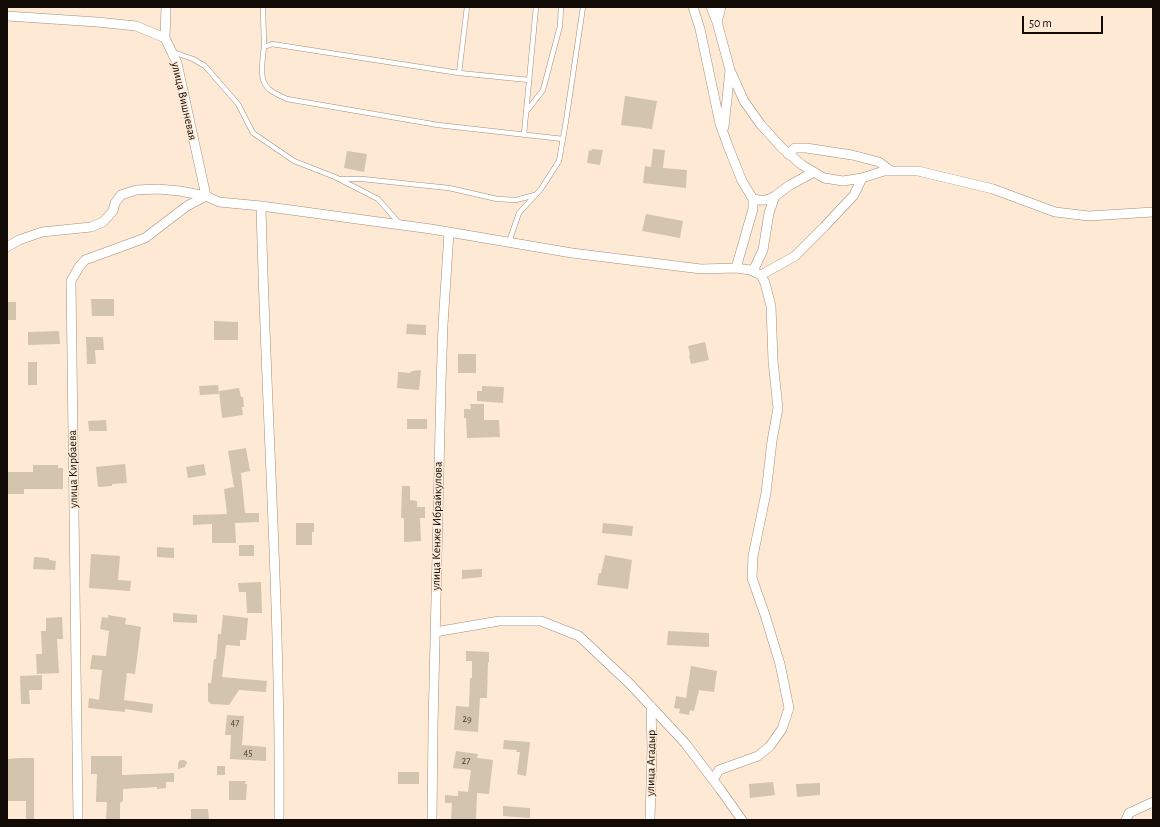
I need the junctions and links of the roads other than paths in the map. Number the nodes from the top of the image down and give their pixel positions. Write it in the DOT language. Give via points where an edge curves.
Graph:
graph roads {
  1 [pos="166,7"];
  2 [pos="263,7"];
  3 [pos="467,7"];
  4 [pos="536,7"];
  5 [pos="561,7"];
  6 [pos="583,7"];
  7 [pos="693,7"];
  8 [pos="711,7"];
  9 [pos="721,7"];
  10 [pos="7,16"];
  11 [pos="717,22"];
  12 [pos="165,38"];
  13 [pos="264,47"];
  14 [pos="172,52"];
  15 [pos="730,70"];
  16 [pos="459,73"];
  17 [pos="529,80"];
  18 [pos="526,112"];
  19 [pos="723,132"];
  20 [pos="524,134"];
  21 [pos="563,138"];
  22 [pos="788,154"];
  23 [pos="891,171"];
  24 [pos="814,172"];
  25 [pos="862,178"];
  26 [pos="340,179"];
  27 [pos="206,196"];
  28 [pos="535,196"];
  29 [pos="775,196"];
  30 [pos="753,199"];
  31 [pos="261,206"];
  32 [pos="1153,212"];
  33 [pos="400,225"];
  34 [pos="449,232"];
  35 [pos="509,242"];
  36 [pos="7,247"];
  37 [pos="736,268"];
  38 [pos="757,273"];
  39 [pos="435,632"];
  40 [pos="651,706"];
  41 [pos="713,780"];
  42 [pos="1153,802"];
  43 [pos="78,820"];
  44 [pos="279,820"];
  45 [pos="432,820"];
  46 [pos="650,820"];
  47 [pos="742,820"];
  48 [pos="1126,820"];
  1 -- 12 [label="street"];
  2 -- 13 [label="lane"];
  3 -- 16 [label="lane"];
  4 -- 17 [label="lane"];
  5 -- 18 [label="lane" via="560,26 543,90"];
  6 -- 21 [label="lane"];
  7 -- 19 [label="street"];
  8 -- 11 [label="street"];
  9 -- 11 [label="street"];
  10 -- 12 [label="street" via="136,26"];
  11 -- 15 [label="street"];
  12 -- 14 [label="street, улица Вишневая"];
  13 -- 16 [label="lane" via="272,44"];
  13 -- 20 [label="lane" via="264,82 271,91 287,98 438,125"];
  14 -- 26 [label="lane" via="205,66 238,104 253,133 294,161"];
  14 -- 27 [label="street, улица Вишневая" via="177,63"];
  15 -- 19 [label="street"];
  15 -- 22 [label="street" via="744,101 761,125"];
  16 -- 17 [label="lane"];
  17 -- 18 [label="lane"];
  18 -- 20 [label="lane"];
  19 -- 30 [label="street" via="742,181"];
  20 -- 21 [label="lane"];
  21 -- 28 [label="lane" via="559,160"];
  22 -- 23 [label="street" via="796,148 806,148 852,155 879,162"];
  22 -- 24 [label="street"];
  23 -- 25 [label="street"];
  23 -- 32 [label="street" via="918,171 993,189 1055,212 1088,216"];
  24 -- 25 [label="street" via="824,178 844,181"];
  24 -- 29 [label="street"];
  25 -- 38 [label="street" via="854,195 795,256"];
  26 -- 28 [label="lane" via="449,188 497,199 516,200"];
  26 -- 33 [label="lane" via="378,199"];
  27 -- 31 [label="street" via="219,202"];
  27 -- 36 [label="street" via="158,189 136,190 121,195 113,211 103,222 91,227 42,232"];
  27 -- 43 [label="street, улица Кирбаева" via="187,206 145,238 85,260 71,281"];
  28 -- 35 [label="lane" via="519,213"];
  29 -- 30 [label="street" via="762,201"];
  29 -- 38 [label="street"];
  30 -- 37 [label="street" via="754,209"];
  31 -- 33 [label="street"];
  31 -- 44 [label="street" via="278,674"];
  33 -- 34 [label="street"];
  34 -- 35 [label="street"];
  34 -- 39 [label="street, улица Кенже Ибрайкулова" via="443,325"];
  35 -- 37 [label="street" via="572,253 701,269"];
  37 -- 38 [label="street"];
  38 -- 41 [label="street" via="765,283 771,306 778,408 766,493 753,556 752,578 780,664 789,708 782,729 770,746 758,756 719,770"];
  39 -- 40 [label="street" via="499,621 541,621 579,636"];
  39 -- 45 [label="street, улица Кенже Ибрайкулова"];
  40 -- 41 [label="street" via="685,743"];
  40 -- 46 [label="street, улица Агадыр"];
  41 -- 47 [label="street"];
  42 -- 48 [label="street" via="1129,813"];
}
